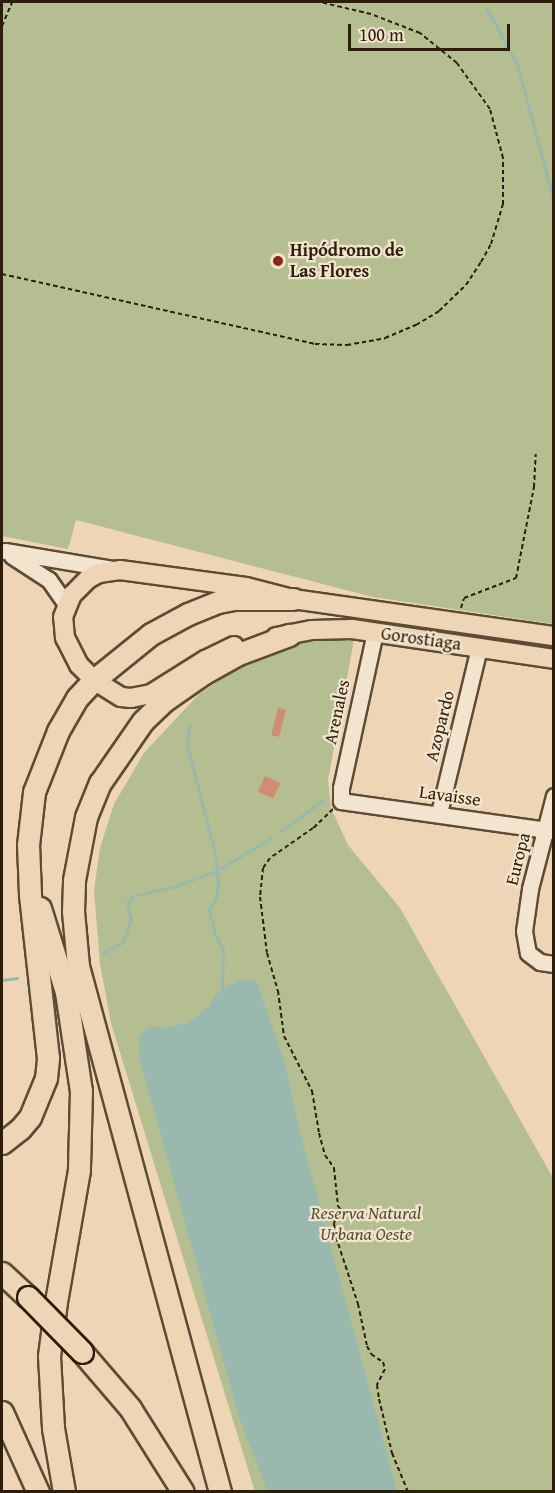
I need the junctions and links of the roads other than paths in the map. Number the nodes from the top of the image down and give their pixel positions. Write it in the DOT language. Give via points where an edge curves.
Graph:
graph roads {
  1 [pos="3,551"];
  2 [pos="120,570"];
  3 [pos="293,599"];
  4 [pos="67,606"];
  5 [pos="375,632"];
  6 [pos="289,635"];
  7 [pos="554,636"];
  8 [pos="479,648"];
  9 [pos="554,659"];
  10 [pos="94,680"];
  11 [pos="554,796"];
  12 [pos="341,801"];
  13 [pos="439,813"];
  14 [pos="550,830"];
  15 [pos="29,867"];
  16 [pos="554,964"];
  17 [pos="2,1143"];
  18 [pos="2,1273"];
  19 [pos="2,1412"];
  20 [pos="38,1491"];
  21 [pos="64,1491"];
  22 [pos="183,1491"];
  23 [pos="220,1491"];
  1 -- 2 [label="street"];
  1 -- 4 [label="street" via="49,580"];
  2 -- 3 [label="main road, Gorostiaga" via="246,587"];
  2 -- 4 [label="main road" via="88,579"];
  3 -- 7 [label="main road, Gorostiaga"];
  3 -- 10 [label="highway" via="247,597 203,607 151,634"];
  4 -- 10 [label="main road, Gorostiaga" via="63,617 65,638 79,665"];
  5 -- 6 [label="main road, Gorostiaga" via="326,629"];
  5 -- 8 [label="main road, Gorostiaga"];
  5 -- 12 [label="street, Arenales"];
  6 -- 10 [label="main road, Gorostiaga" via="221,652 143,697 121,697"];
  6 -- 23 [label="highway" via="245,651 204,673 164,701 144,721 100,783 86,817 74,880 74,938 82,984"];
  8 -- 9 [label="main road, Gorostiaga"];
  8 -- 13 [label="street, Azopardo"];
  10 -- 15 [label="highway" via="66,716 39,774 31,806"];
  11 -- 14 [label="street, Europa"];
  12 -- 13 [label="street, Lavaisse"];
  13 -- 14 [label="street, Lavaisse"];
  14 -- 16 [label="street, Europa" via="530,889 524,932 528,953 540,962"];
  15 -- 17 [label="highway" via="48,1058 46,1078 30,1117"];
  15 -- 21 [label="highway" via="66,992 81,1091 79,1170 49,1356 53,1428"];
  18 -- 22 [label="highway, bridge" via="82,1352 130,1408"];
  19 -- 20 [label="highway"];
}
